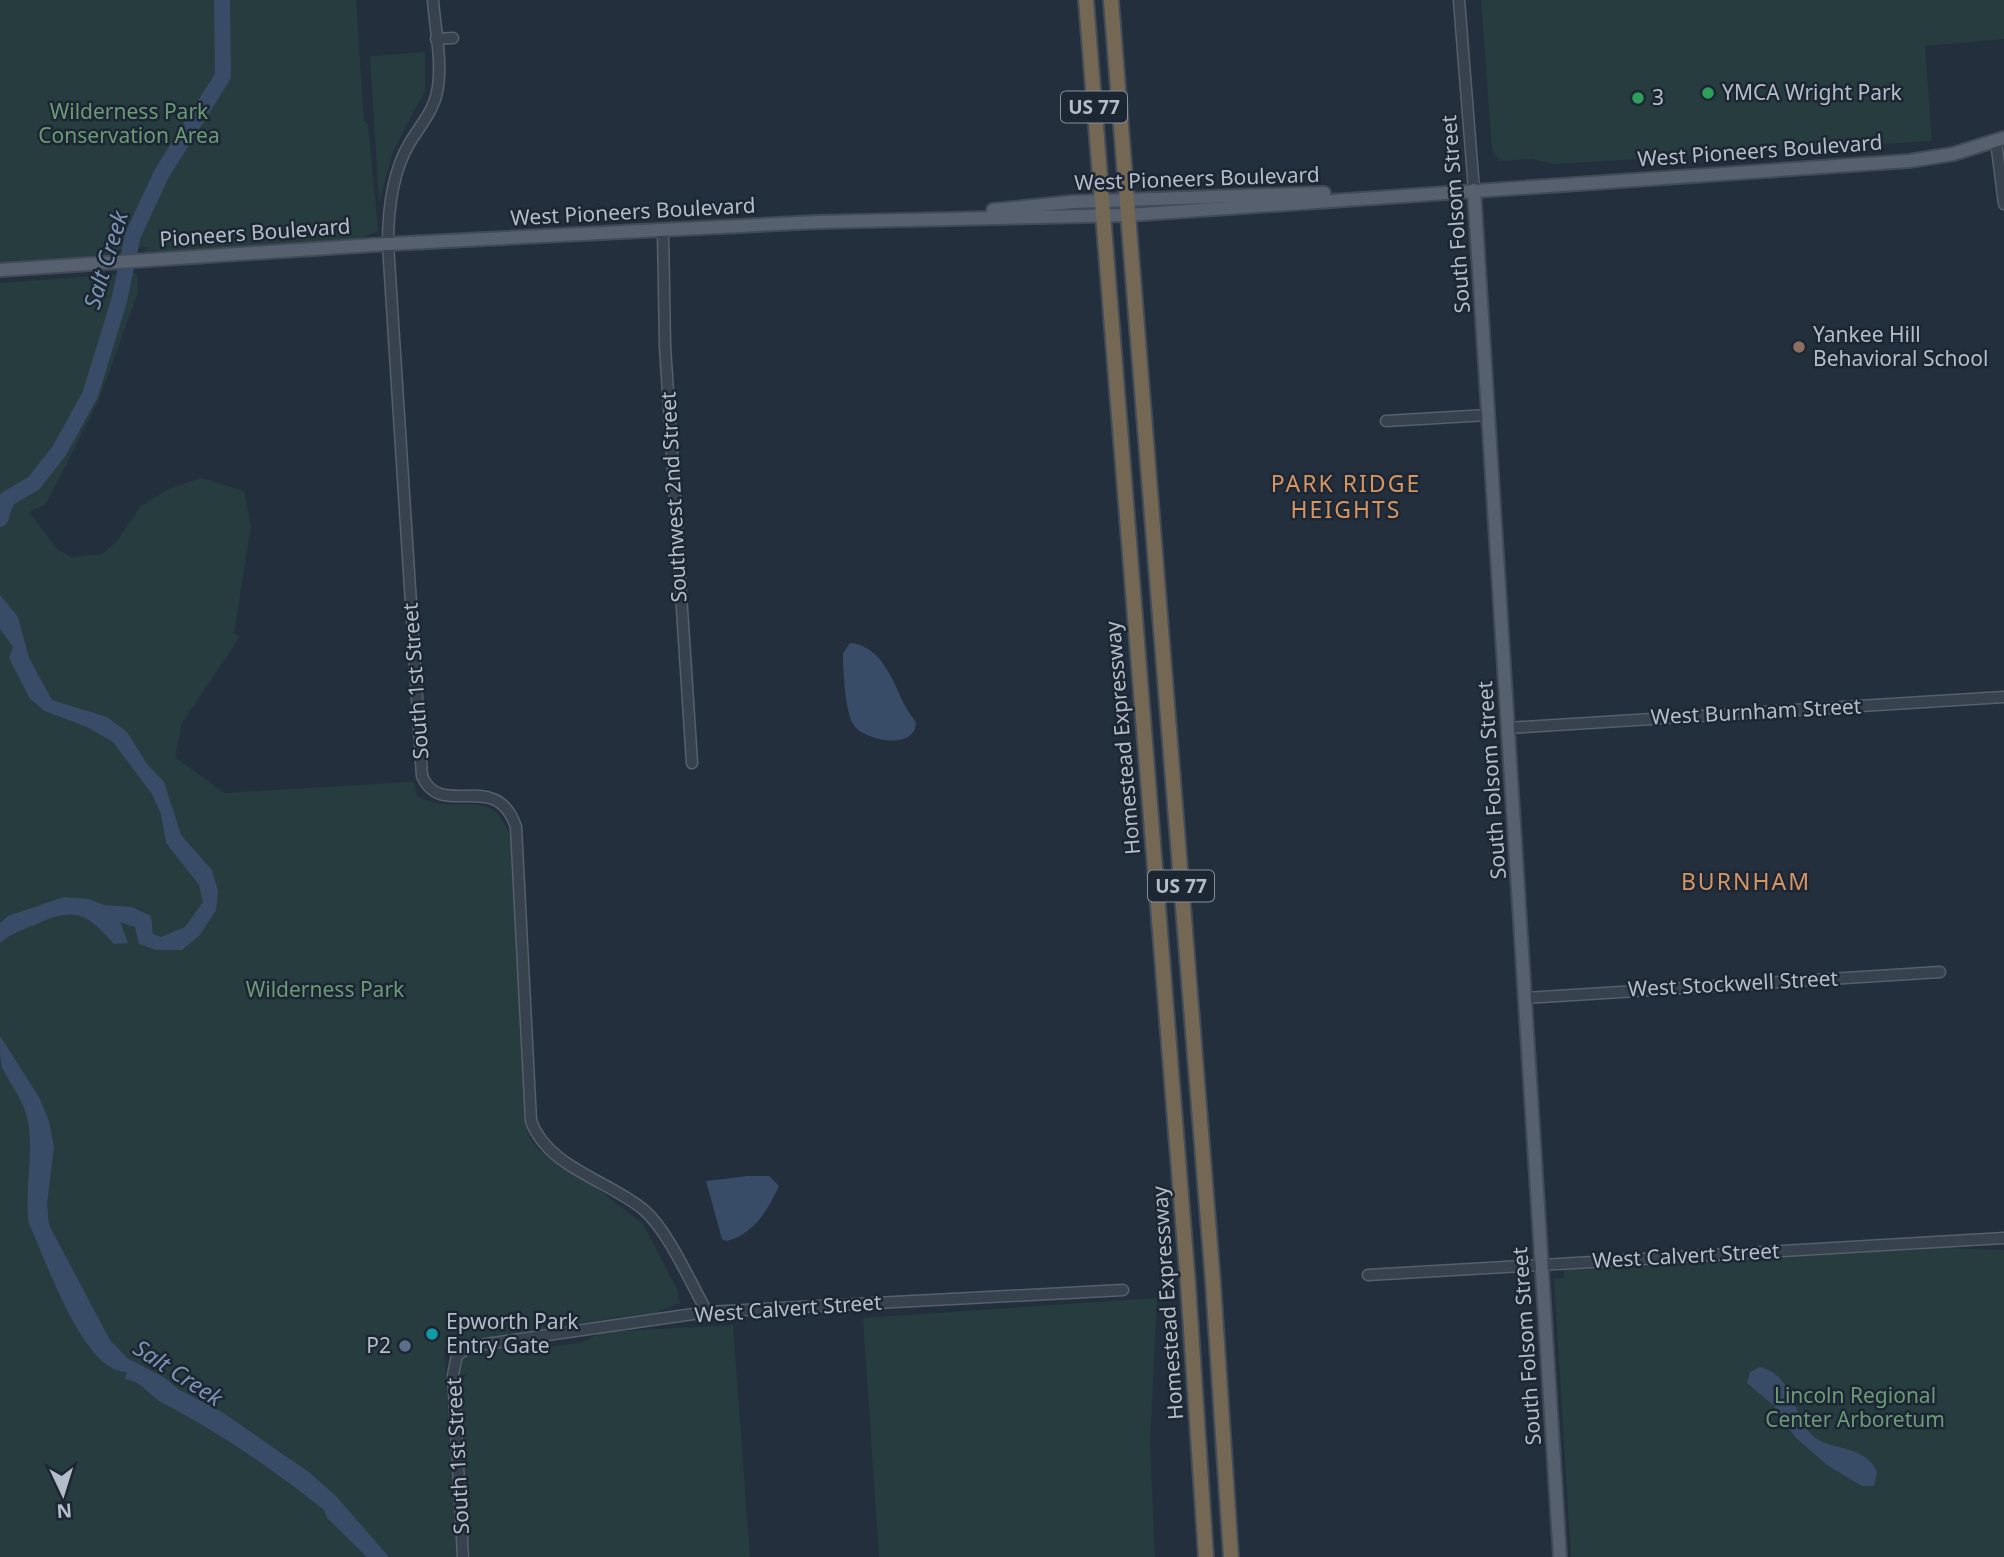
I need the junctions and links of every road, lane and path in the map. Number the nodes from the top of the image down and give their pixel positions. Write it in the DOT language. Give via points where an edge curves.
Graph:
graph roads {
  1 [pos="433,0"];
  2 [pos="1086,0"];
  3 [pos="1111,0"];
  4 [pos="1459,0"];
  5 [pos="453,38"];
  6 [pos="436,39"];
  7 [pos="2000,140"];
  8 [pos="1474,190"];
  9 [pos="2004,204"];
  10 [pos="1102,208"];
  11 [pos="1128,208"];
  12 [pos="663,231"];
  13 [pos="388,244"];
  14 [pos="0,270"];
  15 [pos="1487,415"];
  16 [pos="1386,421"];
  17 [pos="2004,697"];
  18 [pos="1508,728"];
  19 [pos="692,763"];
  20 [pos="1940,972"];
  21 [pos="1525,998"];
  22 [pos="2004,1238"];
  23 [pos="1541,1264"];
  24 [pos="1368,1275"];
  25 [pos="1123,1290"];
  26 [pos="708,1311"];
  27 [pos="457,1355"];
  28 [pos="463,1557"];
  29 [pos="1206,1557"];
  30 [pos="1231,1557"];
  31 [pos="1560,1557"];
  1 -- 6 [label="street, South 1st Street"];
  2 -- 10 [label="highway, Homestead Expressway / US 77"];
  3 -- 11 [label="highway, US 77"];
  4 -- 8 [label="street, South Folsom Street"];
  5 -- 6 [label="street"];
  6 -- 13 [label="street, South 1st Street" via="438,90 398,169 388,217"];
  7 -- 8 [label="main road, West Pioneers Boulevard" via="1953,154 1909,160"];
  7 -- 9 [label="street"];
  8 -- 11 [label="main road, West Pioneers Boulevard"];
  8 -- 15 [label="main road, South Folsom Street"];
  10 -- 11 [label="main road, West Pioneers Boulevard"];
  10 -- 12 [label="main road, West Pioneers Boulevard"];
  10 -- 29 [label="highway, Homestead Expressway / US 77"];
  11 -- 30 [label="highway, US 77"];
  12 -- 13 [label="main road, West Pioneers Boulevard"];
  12 -- 19 [label="street, Southwest 2nd Street" via="665,346"];
  13 -- 14 [label="main road, Pioneers Boulevard"];
  13 -- 26 [label="street, South 1st Street" via="422,776 435,793 485,795 500,802 513,817 531,1121 536,1133 554,1155 645,1211"];
  15 -- 16 [label="street"];
  15 -- 18 [label="main road, South Folsom Street"];
  17 -- 18 [label="street, West Burnham Street"];
  18 -- 21 [label="main road, South Folsom Street"];
  20 -- 21 [label="street, West Stockwell Street"];
  21 -- 23 [label="main road, South Folsom Street"];
  22 -- 23 [label="street, West Calvert Street"];
  23 -- 24 [label="street, West Calvert Street"];
  23 -- 31 [label="main road, South Folsom Street"];
  25 -- 26 [label="street, West Calvert Street"];
  26 -- 27 [label="street, West Calvert Street" via="488,1342"];
  27 -- 28 [label="street, South 1st Street" via="453,1404"];
}
